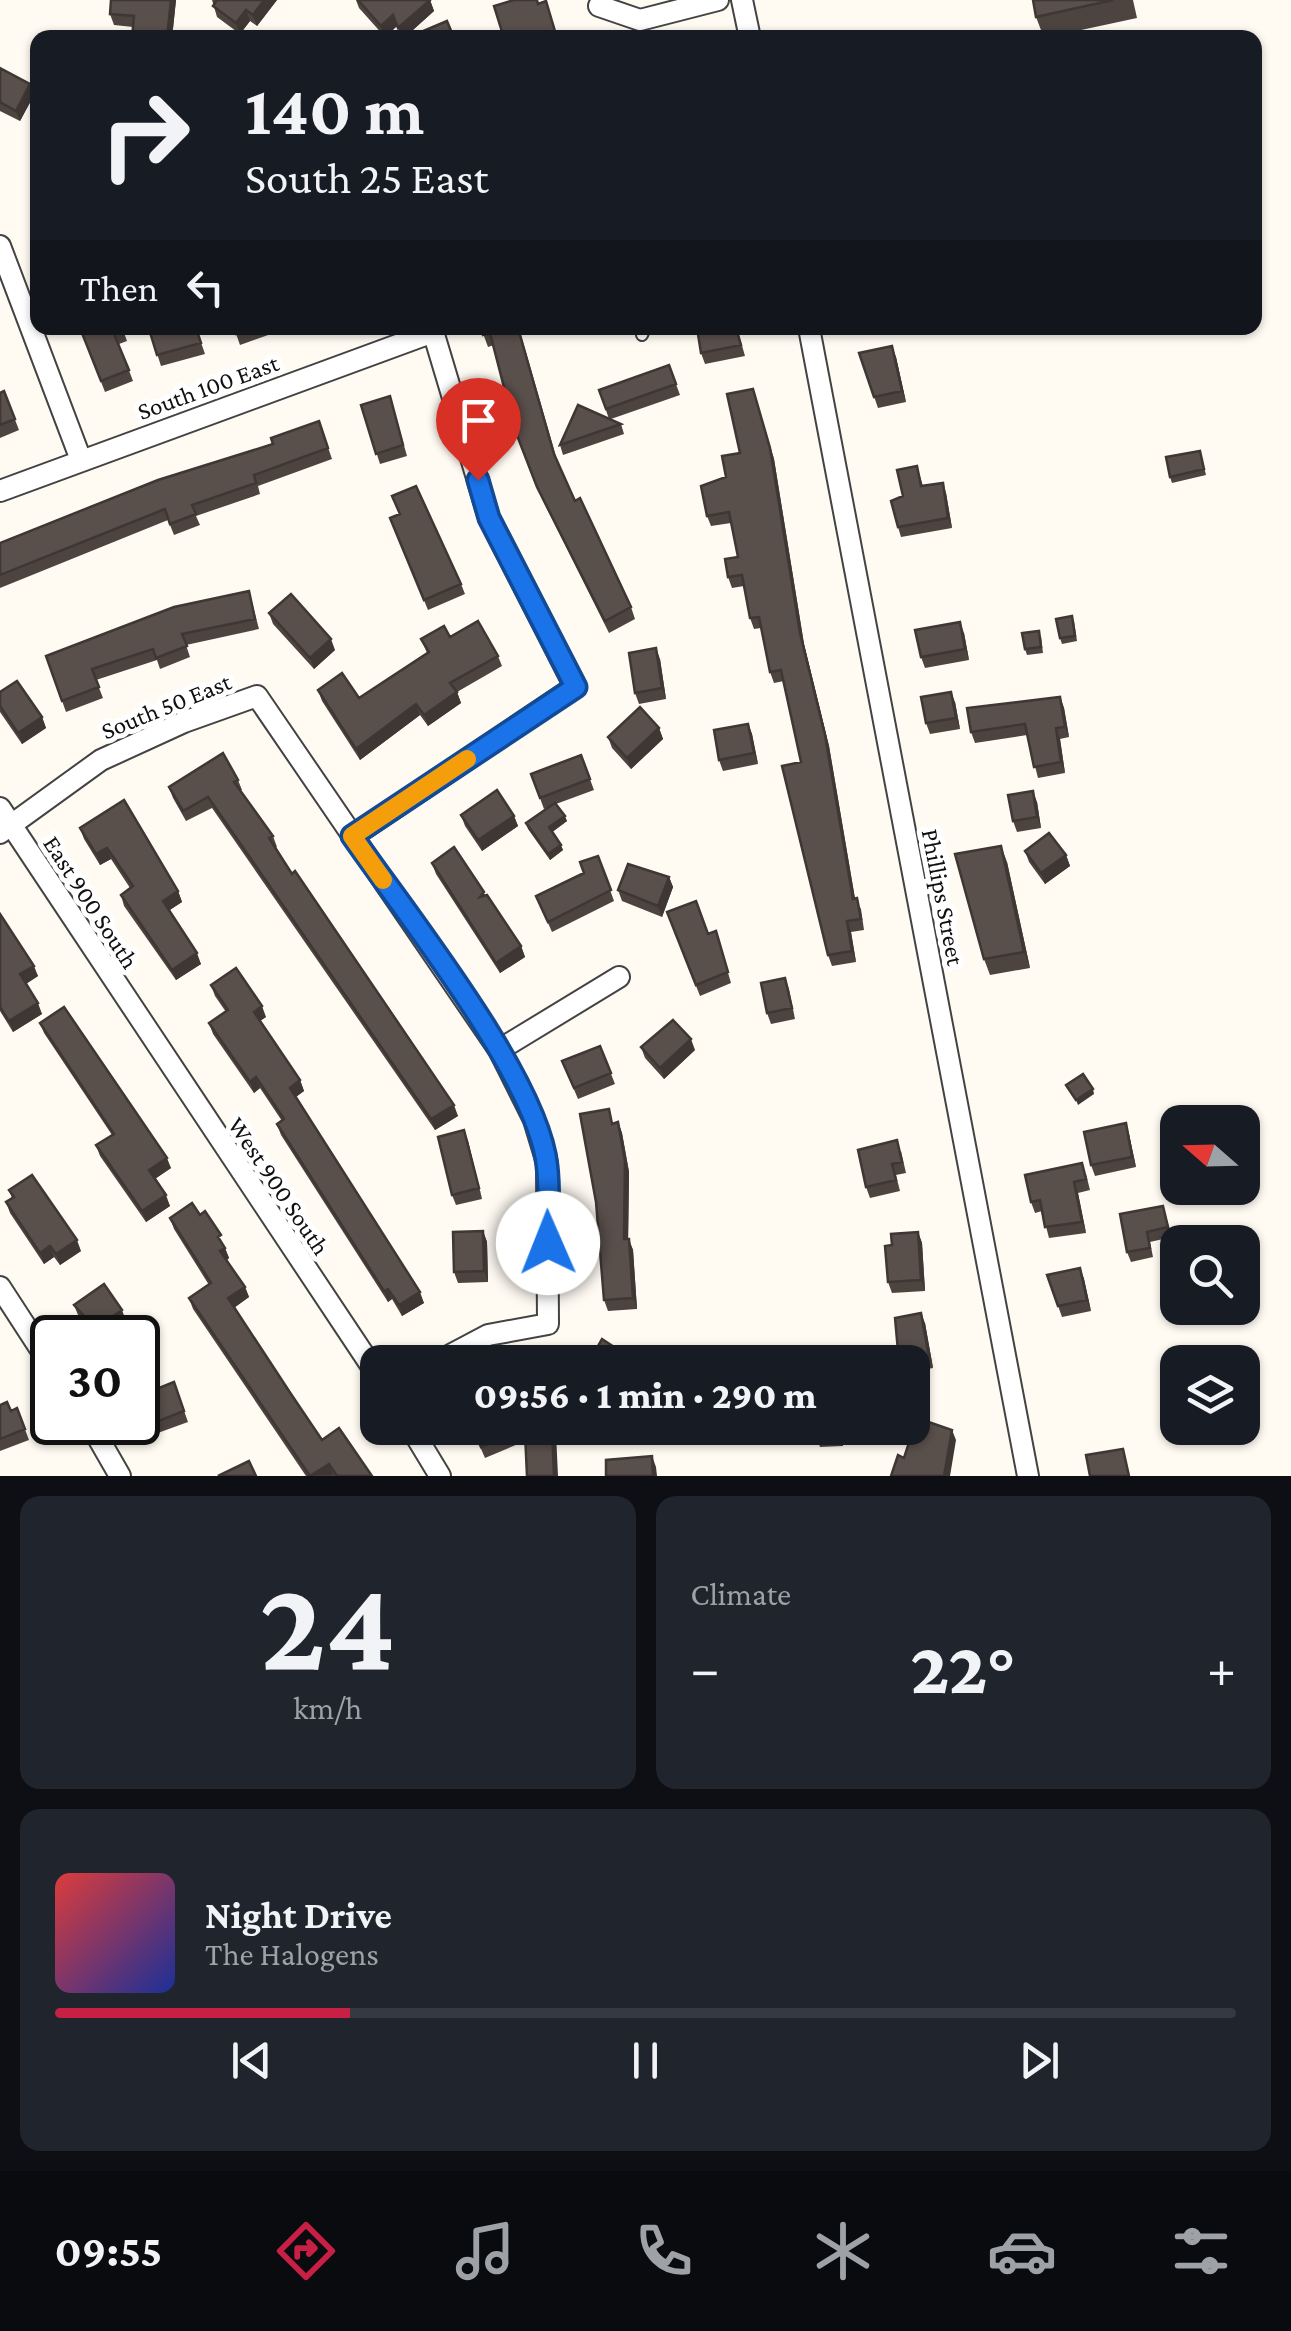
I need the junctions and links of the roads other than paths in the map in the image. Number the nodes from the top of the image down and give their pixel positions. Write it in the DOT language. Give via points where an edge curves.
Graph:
graph roads {
  1 [pos="718,0"];
  2 [pos="742,0"];
  3 [pos="599,6"];
  4 [pos="748,30"];
  5 [pos="0,246"];
  6 [pos="30,325"];
  7 [pos="34,335"];
  8 [pos="419,335"];
  9 [pos="434,335"];
  10 [pos="810,335"];
  11 [pos="81,460"];
  12 [pos="0,491"];
  13 [pos="4,822"];
  14 [pos="352,836"];
  15 [pos="619,977"];
  16 [pos="140,1023"];
  17 [pos="499,1050"];
  18 [pos="0,1286"];
  19 [pos="30,1333"];
  20 [pos="468,1345"];
  21 [pos="360,1349"];
  22 [pos="102,1445"];
  23 [pos="422,1445"];
  24 [pos="120,1476"];
  25 [pos="440,1476"];
  26 [pos="1028,1476"];
  1 -- 3 [label="street" via="640,20"];
  2 -- 4 [label="street"];
  5 -- 6 [label="street"];
  7 -- 11 [label="street"];
  8 -- 11 [label="street, South 100 East"];
  9 -- 14 [label="street" via="489,518 576,687"];
  10 -- 26 [label="street, Phillips Street"];
  11 -- 12 [label="street, South 100 East"];
  13 -- 14 [label="street, South 50 East" via="101,760 257,696"];
  13 -- 16 [label="street, East 900 South"];
  14 -- 17 [label="street"];
  15 -- 17 [label="street"];
  16 -- 21 [label="street, West 900 South"];
  17 -- 20 [label="street" via="547,1163 548,1324 488,1334"];
  18 -- 19 [label="street"];
  22 -- 24 [label="street"];
  23 -- 25 [label="street"];
}
